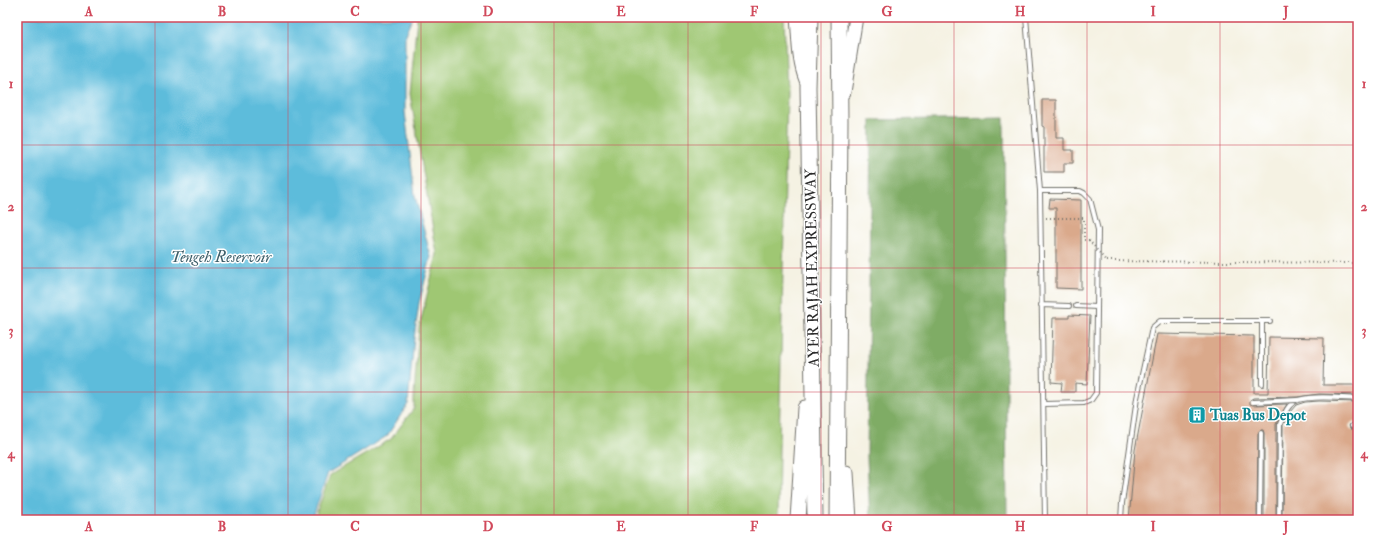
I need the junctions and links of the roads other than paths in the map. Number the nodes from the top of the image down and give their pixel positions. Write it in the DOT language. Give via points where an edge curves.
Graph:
graph roads {
  1 [pos="797,17"];
  2 [pos="810,17"];
  3 [pos="839,17"];
  4 [pos="856,17"];
  5 [pos="1026,17"];
  6 [pos="808,87"];
  7 [pos="840,121"];
  8 [pos="1040,191"];
  9 [pos="812,294"];
  10 [pos="1041,305"];
  11 [pos="1069,306"];
  12 [pos="1076,306"];
  13 [pos="1097,307"];
  14 [pos="1262,321"];
  15 [pos="1270,321"];
  16 [pos="1262,384"];
  17 [pos="1358,399"];
  18 [pos="1297,400"];
  19 [pos="1253,402"];
  20 [pos="1044,404"];
  21 [pos="1352,426"];
  22 [pos="1358,426"];
  23 [pos="1261,433"];
  24 [pos="838,442"];
  25 [pos="798,520"];
  26 [pos="815,520"];
  27 [pos="837,520"];
  28 [pos="850,520"];
  29 [pos="1044,520"];
  30 [pos="1121,520"];
  31 [pos="1260,520"];
  32 [pos="1279,520"];
  1 -- 6 [label="main road" via="802,71"];
  2 -- 6 [label="highway, AYER RAJAH EXPRESSWAY"];
  3 -- 7 [label="highway, AYER RAJAH EXPRESSWAY"];
  4 -- 7 [label="main road"];
  5 -- 8 [label="lane"];
  6 -- 9 [label="highway, AYER RAJAH EXPRESSWAY"];
  7 -- 24 [label="highway, AYER RAJAH EXPRESSWAY"];
  8 -- 10 [label="lane"];
  8 -- 13 [label="lane" via="1080,191 1090,199 1098,230"];
  9 -- 25 [label="highway"];
  9 -- 26 [label="highway, AYER RAJAH EXPRESSWAY"];
  10 -- 11 [label="lane"];
  10 -- 20 [label="lane"];
  12 -- 13 [label="lane"];
  13 -- 20 [label="lane" via="1096,393 1091,400 1084,402"];
  14 -- 15 [label="lane"];
  14 -- 16 [label="lane"];
  14 -- 30 [label="lane" via="1165,321 1152,328 1137,398"];
  17 -- 18 [label="lane"];
  18 -- 19 [label="lane, bridge"];
  18 -- 32 [label="lane" via="1284,414 1280,424"];
  20 -- 29 [label="lane"];
  21 -- 22 [label="lane"];
  23 -- 31 [label="lane"];
  24 -- 27 [label="highway, AYER RAJAH EXPRESSWAY"];
  24 -- 28 [label="highway" via="845,453"];
}
